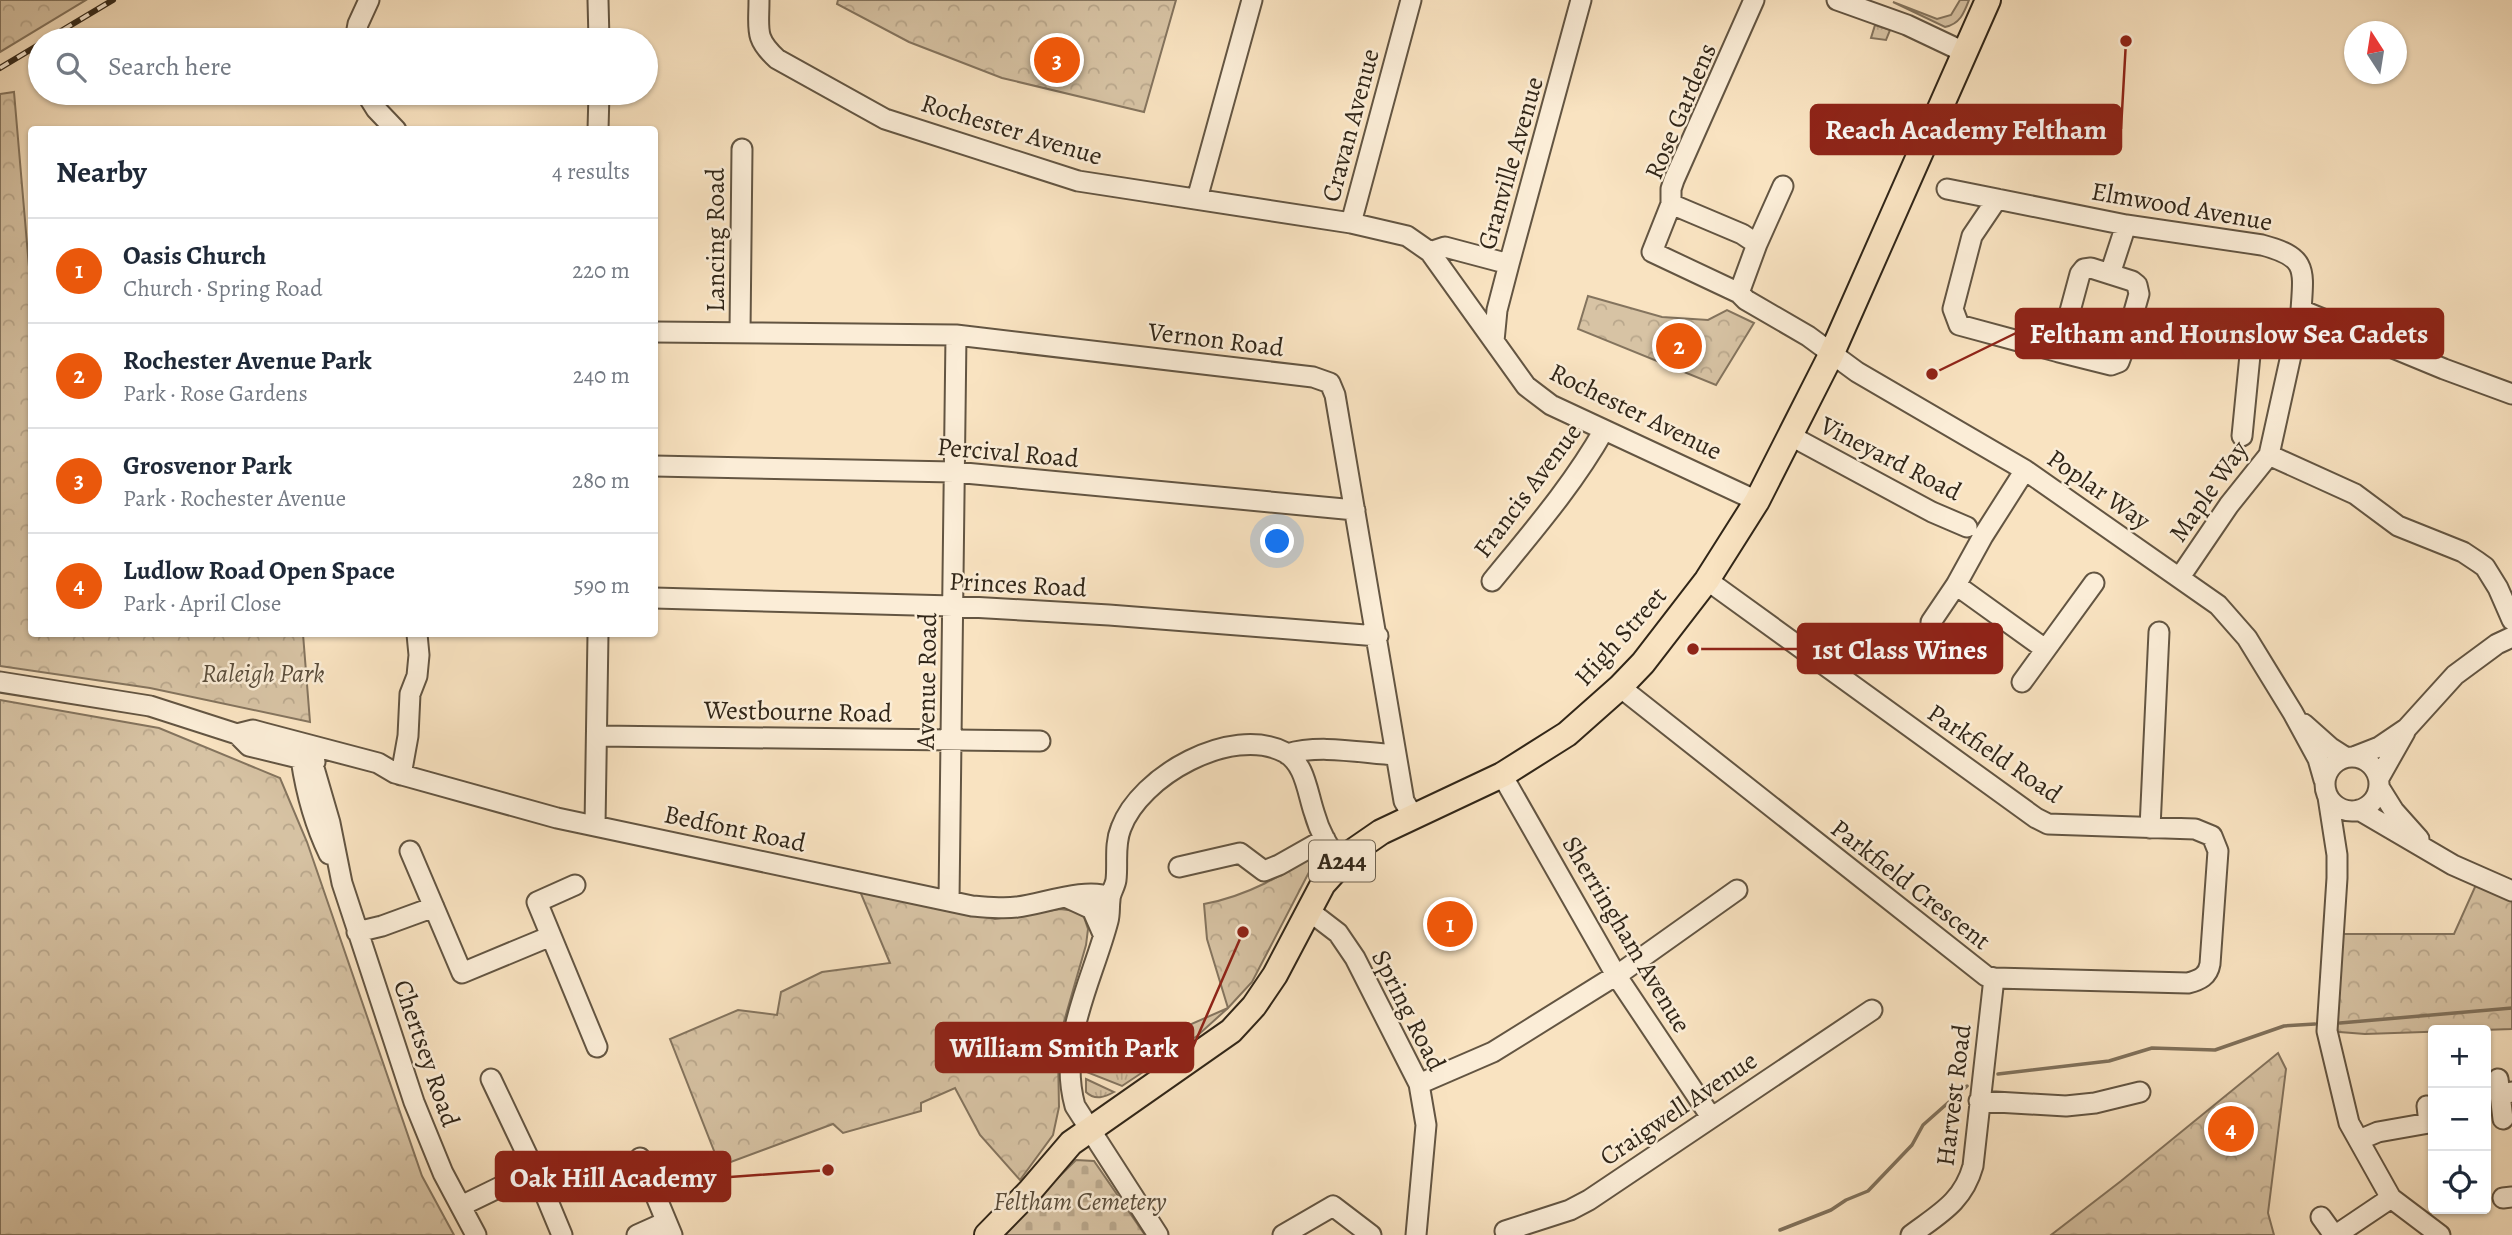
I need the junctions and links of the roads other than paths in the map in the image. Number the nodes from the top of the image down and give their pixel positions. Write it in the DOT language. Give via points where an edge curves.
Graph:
graph roads {
  1 [pos="369,0"];
  2 [pos="598,0"];
  3 [pos="759,0"];
  4 [pos="1252,0"];
  5 [pos="1410,0"];
  6 [pos="1581,0"];
  7 [pos="1754,0"];
  8 [pos="1837,0"];
  9 [pos="1987,0"];
  10 [pos="357,28"];
  11 [pos="599,28"];
  12 [pos="1965,52"];
  13 [pos="374,105"];
  14 [pos="599,105"];
  15 [pos="392,126"];
  16 [pos="598,126"];
  17 [pos="742,149"];
  18 [pos="1783,186"];
  19 [pos="1947,189"];
  20 [pos="1197,199"];
  21 [pos="1997,199"];
  22 [pos="1671,204"];
  23 [pos="1351,223"];
  24 [pos="2126,225"];
  25 [pos="1757,244"];
  26 [pos="1430,253"];
  27 [pos="1509,264"];
  28 [pos="2110,274"];
  29 [pos="1739,293"];
  30 [pos="2301,310"];
  31 [pos="658,332"];
  32 [pos="740,332"];
  33 [pos="956,335"];
  34 [pos="1494,341"];
  35 [pos="2251,345"];
  36 [pos="2059,352"];
  37 [pos="1831,355"];
  38 [pos="2512,394"];
  39 [pos="2246,404"];
  40 [pos="2278,411"];
  41 [pos="1604,430"];
  42 [pos="1791,436"];
  43 [pos="2242,436"];
  44 [pos="2269,455"];
  45 [pos="658,466"];
  46 [pos="2025,470"];
  47 [pos="954,472"];
  48 [pos="1757,501"];
  49 [pos="1355,510"];
  50 [pos="1967,527"];
  51 [pos="2180,577"];
  52 [pos="1707,580"];
  53 [pos="1492,581"];
  54 [pos="2094,583"];
  55 [pos="1956,585"];
  56 [pos="658,598"];
  57 [pos="953,606"];
  58 [pos="2512,620"];
  59 [pos="1930,622"];
  60 [pos="2159,632"];
  61 [pos="1378,636"];
  62 [pos="417,637"];
  63 [pos="598,637"];
  64 [pos="2512,637"];
  65 [pos="2046,649"];
  66 [pos="0,682"];
  67 [pos="2022,682"];
  68 [pos="1620,687"];
  69 [pos="2293,713"];
  70 [pos="2407,728"];
  71 [pos="598,736"];
  72 [pos="951,739"];
  73 [pos="1040,741"];
  74 [pos="1281,751"];
  75 [pos="306,753"];
  76 [pos="1396,755"];
  77 [pos="2350,757"];
  78 [pos="398,774"];
  79 [pos="1502,775"];
  80 [pos="2379,783"];
  81 [pos="2326,788"];
  82 [pos="2355,811"];
  83 [pos="1413,816"];
  84 [pos="595,826"];
  85 [pos="2150,828"];
  86 [pos="1325,839"];
  87 [pos="410,850"];
  88 [pos="2431,852"];
  89 [pos="2337,855"];
  90 [pos="1340,863"];
  91 [pos="1179,867"];
  92 [pos="575,885"];
  93 [pos="1737,890"];
  94 [pos="2512,891"];
  95 [pos="1110,897"];
  96 [pos="1068,898"];
  97 [pos="950,901"];
  98 [pos="434,907"];
  99 [pos="1308,910"];
  100 [pos="358,932"];
  101 [pos="1103,934"];
  102 [pos="551,936"];
  103 [pos="2210,964"];
  104 [pos="1616,975"];
  105 [pos="1994,978"];
  106 [pos="1872,1010"];
  107 [pos="597,1047"];
  108 [pos="491,1079"];
  109 [pos="1419,1084"];
  110 [pos="2503,1088"];
  111 [pos="2140,1092"];
  112 [pos="1979,1101"];
  113 [pos="2427,1106"];
  114 [pos="1711,1117"];
  115 [pos="2503,1119"];
  116 [pos="1090,1130"];
  117 [pos="2359,1140"];
  118 [pos="640,1158"];
  119 [pos="533,1171"];
  120 [pos="2391,1198"];
  121 [pos="461,1206"];
  122 [pos="2322,1217"];
  123 [pos="669,1229"];
  124 [pos="1505,1231"];
  125 [pos="476,1235"];
  126 [pos="562,1235"];
  127 [pos="637,1235"];
  128 [pos="987,1235"];
  129 [pos="1158,1235"];
  130 [pos="1283,1235"];
  131 [pos="1371,1235"];
  132 [pos="1416,1235"];
  133 [pos="1911,1235"];
  134 [pos="2335,1235"];
  135 [pos="2440,1235"];
  1 -- 10 [label="street"];
  2 -- 11 [label="street"];
  3 -- 20 [label="street, Rochester Avenue" via="758,33 764,47 777,59 885,119 1078,181"];
  4 -- 20 [label="street"];
  5 -- 23 [label="street, Cravan Avenue"];
  6 -- 27 [label="street, Granville Avenue"];
  7 -- 22 [label="street, Rose Gardens" via="1674,180"];
  8 -- 12 [label="street"];
  9 -- 12 [label="main road, High Street / A244"];
  12 -- 37 [label="main road, High Street / A244"];
  13 -- 15 [label="street"];
  14 -- 16 [label="street"];
  17 -- 32 [label="street, Lancing Road"];
  18 -- 25 [label="street"];
  19 -- 21 [label="street, Elmwood Avenue"];
  20 -- 23 [label="street, Rochester Avenue"];
  21 -- 24 [label="street, Elmwood Avenue"];
  21 -- 36 [label="street" via="1972,236 1953,309 1959,325"];
  22 -- 25 [label="street, Rose Gardens"];
  22 -- 29 [label="street, Rose Gardens" via="1646,257"];
  23 -- 26 [label="street, Rochester Avenue" via="1407,236"];
  24 -- 28 [label="street"];
  24 -- 30 [label="street, Elmwood Avenue" via="2281,250 2299,263 2303,274"];
  25 -- 29 [label="street"];
  26 -- 27 [label="street" via="1445,247"];
  26 -- 34 [label="street, Rochester Avenue"];
  27 -- 34 [label="street, Granville Avenue"];
  28 -- 36 [label="street" via="2091,268 2080,274"];
  28 -- 36 [label="street" via="2132,281 2139,294 2119,362 2111,365"];
  29 -- 37 [label="street, Rose Gardens"];
  30 -- 38 [label="street"];
  30 -- 40 [label="street, Maple Way"];
  31 -- 32 [label="street, Vernon Road"];
  32 -- 33 [label="street, Vernon Road"];
  33 -- 47 [label="street, Avenue Road"];
  33 -- 49 [label="street, Vernon Road" via="1314,377 1330,383"];
  34 -- 41 [label="street, Rochester Avenue" via="1536,396"];
  35 -- 39 [label="street"];
  37 -- 42 [label="main road, High Street / A244"];
  37 -- 46 [label="street, Poplar Way"];
  39 -- 40 [label="street"];
  39 -- 43 [label="street"];
  40 -- 44 [label="street, Maple Way"];
  41 -- 48 [label="street, Rochester Avenue"];
  41 -- 53 [label="street, Francis Avenue" via="1557,503"];
  42 -- 48 [label="main road, High Street / A244"];
  42 -- 50 [label="street, Vineyard Road"];
  44 -- 51 [label="street, Maple Way"];
  44 -- 58 [label="street" via="2355,495 2398,526 2478,562 2498,588"];
  45 -- 47 [label="street, Percival Road"];
  46 -- 51 [label="street, Poplar Way"];
  46 -- 55 [label="street"];
  47 -- 49 [label="street, Percival Road"];
  47 -- 57 [label="street, Avenue Road"];
  48 -- 52 [label="main road, High Street / A244"];
  49 -- 61 [label="street, Vernon Road"];
  51 -- 69 [label="street, Poplar Way" via="2218,605 2247,638"];
  52 -- 68 [label="main road, High Street / A244"];
  52 -- 85 [label="street, Parkfield Road" via="2036,818 2064,826"];
  54 -- 65 [label="street"];
  55 -- 59 [label="street"];
  55 -- 65 [label="street"];
  56 -- 57 [label="street, Princes Road"];
  57 -- 61 [label="street, Princes Road"];
  57 -- 72 [label="street, Avenue Road"];
  60 -- 85 [label="street"];
  61 -- 76 [label="street, Vernon Road"];
  62 -- 78 [label="street" via="418,676 410,694 408,736"];
  63 -- 71 [label="street"];
  64 -- 70 [label="street" via="2455,675"];
  65 -- 67 [label="street"];
  66 -- 75 [label="street, Bedfont Road" via="150,706 237,734 249,746"];
  68 -- 79 [label="main road, High Street / A244" via="1567,734"];
  68 -- 105 [label="street, Parkfield Crescent" via="1980,972"];
  69 -- 77 [label="street, Poplar Way" via="2331,748"];
  69 -- 81 [label="street, Poplar Way" via="2318,759"];
  70 -- 77 [label="street" via="2379,747"];
  70 -- 80 [label="street"];
  71 -- 72 [label="street, Westbourne Road"];
  71 -- 84 [label="street"];
  72 -- 73 [label="street, Westbourne Road"];
  72 -- 97 [label="street, Avenue Road"];
  74 -- 76 [label="street"];
  74 -- 86 [label="street" via="1295,761 1304,776"];
  74 -- 95 [label="street" via="1241,744 1221,748 1165,775 1142,795 1120,828 1116,883"];
  75 -- 78 [label="street, Bedfont Road" via="381,774"];
  75 -- 100 [label="street, Chertsey Road" via="306,792 316,827"];
  76 -- 83 [label="street, Vernon Road" via="1404,801"];
  77 -- 80 [label="street" via="2368,761"];
  77 -- 81 [label="street" via="2335,761 2328,769"];
  78 -- 84 [label="street, Bedfont Road"];
  79 -- 83 [label="main road, High Street / A244"];
  79 -- 104 [label="street, Sherringham Avenue"];
  80 -- 82 [label="street" via="2376,797"];
  80 -- 88 [label="street" via="2394,811"];
  81 -- 82 [label="street" via="2343,810"];
  81 -- 89 [label="street, Poplar Way"];
  82 -- 88 [label="street"];
  82 -- 89 [label="street" via="2345,824"];
  83 -- 90 [label="main road, High Street / A244" via="1381,832"];
  84 -- 97 [label="street, Bedfont Road"];
  85 -- 103 [label="street, Parkfield Road" via="2195,829 2212,836 2216,843"];
  86 -- 90 [label="street"];
  86 -- 91 [label="street" via="1264,871 1240,853"];
  87 -- 98 [label="street"];
  88 -- 94 [label="street"];
  89 -- 117 [label="street" via="2327,1031 2349,1123"];
  90 -- 99 [label="main road, High Street / A244"];
  92 -- 102 [label="street" via="537,902"];
  93 -- 104 [label="street"];
  95 -- 96 [label="street, Bedfont Road" via="1099,893"];
  95 -- 101 [label="street"];
  96 -- 97 [label="street, Bedfont Road" via="1001,908"];
  96 -- 101 [label="street" via="1091,909"];
  98 -- 100 [label="street"];
  98 -- 102 [label="street" via="454,976"];
  99 -- 109 [label="street, Spring Road" via="1338,933 1355,958"];
  99 -- 116 [label="main road, High Street / A244" via="1275,975 1231,1031"];
  100 -- 121 [label="street, Chertsey Road" via="414,1102"];
  101 -- 116 [label="street" via="1077,1014 1069,1061 1075,1106"];
  102 -- 107 [label="street"];
  103 -- 105 [label="street, Parkfield Crescent" via="2205,976 2188,983"];
  104 -- 109 [label="street" via="1493,1052"];
  104 -- 114 [label="street, Sherringham Avenue"];
  105 -- 112 [label="street, Harvest Road"];
  106 -- 114 [label="street, Craigwell Avenue"];
  108 -- 119 [label="street"];
  109 -- 132 [label="street, Spring Road" via="1426,1125"];
  110 -- 115 [label="street"];
  111 -- 112 [label="street" via="2066,1106"];
  112 -- 133 [label="street, Harvest Road" via="1968,1184 1957,1200"];
  113 -- 117 [label="street" via="2429,1123"];
  114 -- 124 [label="street, Craigwell Avenue" via="1589,1200"];
  116 -- 128 [label="main road, A244" via="1067,1147"];
  116 -- 129 [label="street"];
  117 -- 120 [label="street"];
  118 -- 123 [label="street"];
  119 -- 121 [label="street"];
  119 -- 126 [label="street"];
  120 -- 134 [label="street"];
  120 -- 135 [label="street"];
  121 -- 125 [label="street, Chertsey Road"];
  122 -- 134 [label="street"];
  123 -- 127 [label="street"];
  130 -- 131 [label="street" via="1333,1206"];
}
